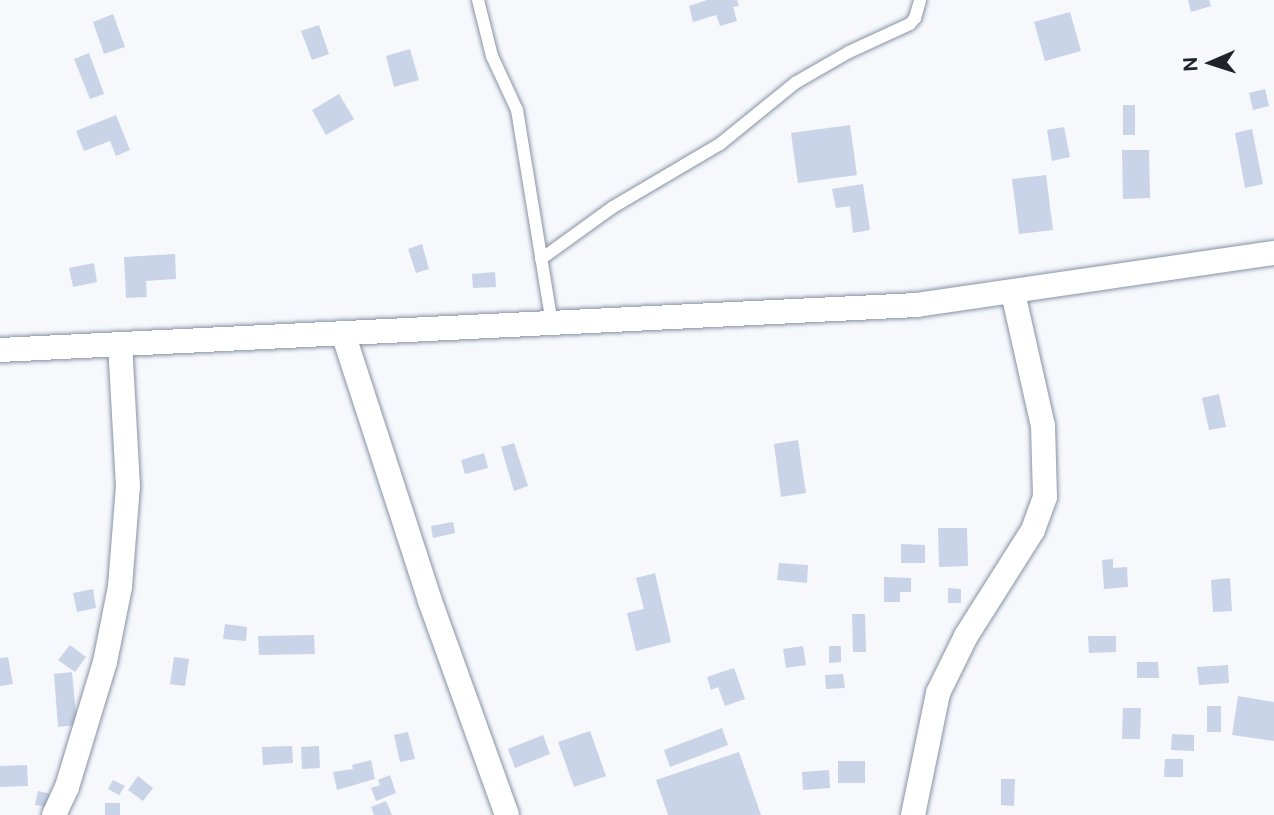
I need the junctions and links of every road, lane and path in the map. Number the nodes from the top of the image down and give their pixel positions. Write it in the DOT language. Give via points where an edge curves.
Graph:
graph roads {
  1 [pos="478,0"];
  2 [pos="919,0"];
  3 [pos="1274,253"];
  4 [pos="541,259"];
  5 [pos="1013,293"];
  6 [pos="552,325"];
  7 [pos="343,333"];
  8 [pos="120,345"];
  9 [pos="0,350"];
  10 [pos="54,815"];
  11 [pos="507,815"];
  12 [pos="913,815"];
  1 -- 4 [label="lane" via="492,56 517,110"];
  2 -- 4 [label="lane" via="910,24 795,83 720,144 613,206"];
  3 -- 5 [label="street"];
  4 -- 6 [label="lane"];
  5 -- 6 [label="street" via="827,312"];
  5 -- 12 [label="street" via="1043,426 1045,497 1033,530 966,636 938,693"];
  6 -- 7 [label="street"];
  7 -- 8 [label="street"];
  7 -- 11 [label="street" via="430,601"];
  8 -- 9 [label="street"];
  8 -- 10 [label="street" via="128,486 120,587 105,662"];
}
